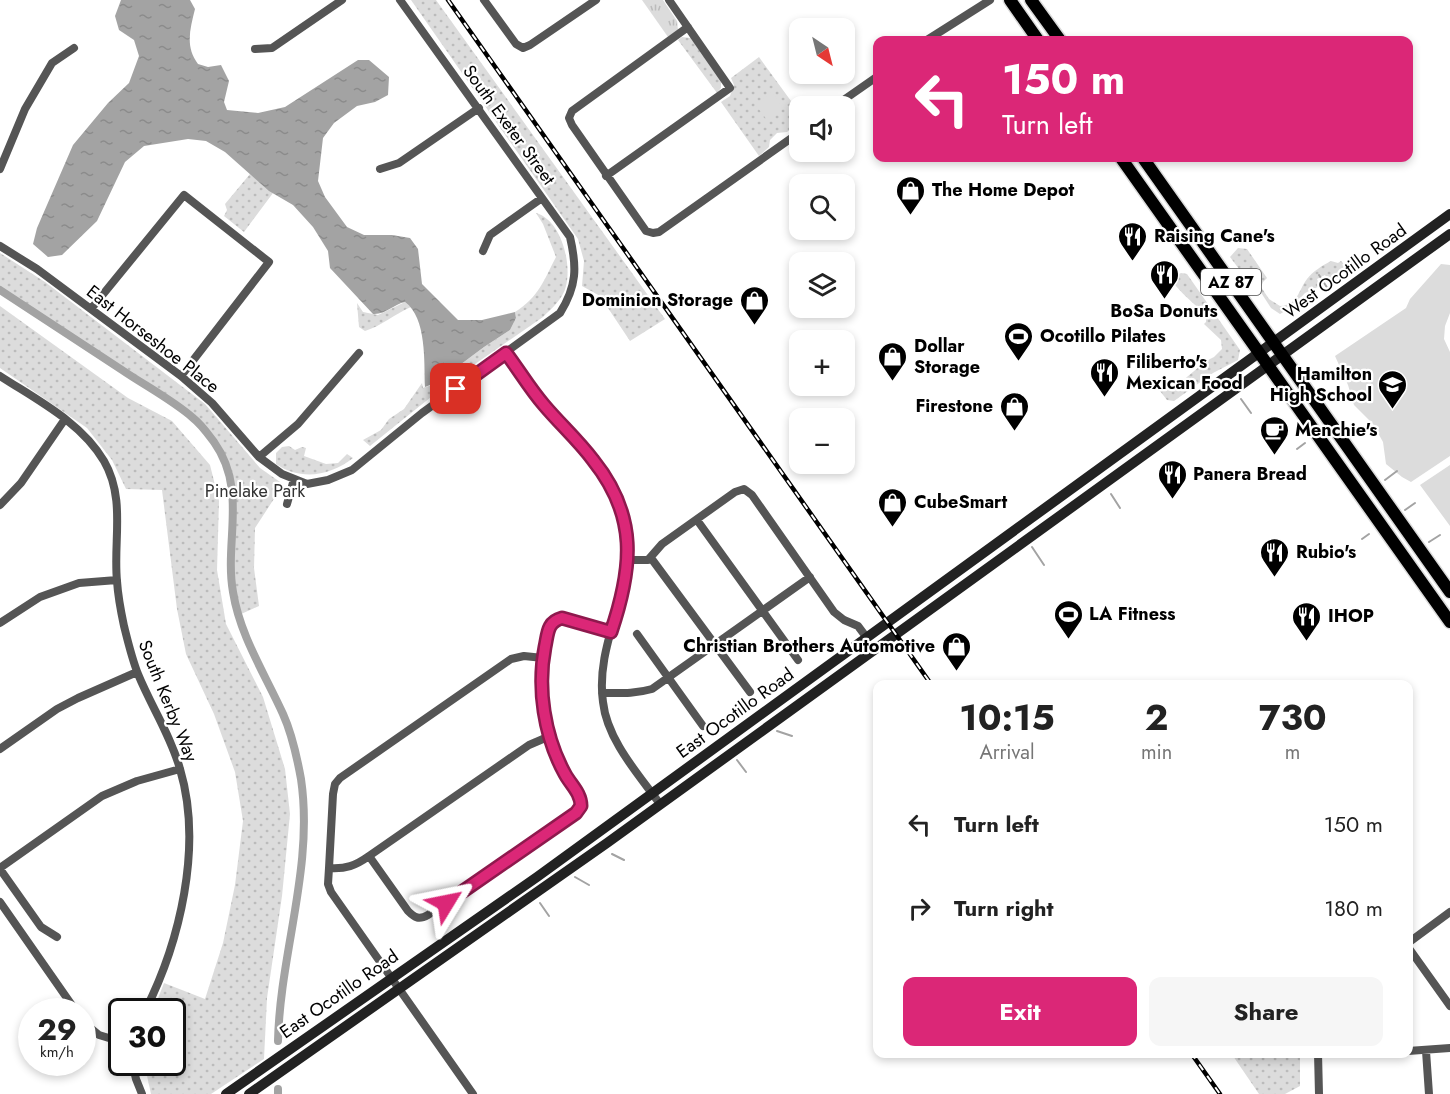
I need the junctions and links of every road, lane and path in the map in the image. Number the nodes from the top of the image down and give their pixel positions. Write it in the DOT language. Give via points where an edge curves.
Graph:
graph roads {
  1 [pos="342,0"];
  2 [pos="400,0"];
  3 [pos="484,0"];
  4 [pos="596,0"];
  5 [pos="669,0"];
  6 [pos="990,0"];
  7 [pos="1010,0"];
  8 [pos="1031,0"];
  9 [pos="688,27"];
  10 [pos="933,36"];
  11 [pos="1035,36"];
  12 [pos="1057,36"];
  13 [pos="74,48"];
  14 [pos="255,49"];
  15 [pos="873,79"];
  16 [pos="849,96"];
  17 [pos="479,108"];
  18 [pos="789,139"];
  19 [pos="1124,162"];
  20 [pos="1146,162"];
  21 [pos="380,169"];
  22 [pos="0,170"];
  23 [pos="606,176"];
  24 [pos="542,198"];
  25 [pos="1450,214"];
  26 [pos="1450,234"];
  27 [pos="0,246"];
  28 [pos="483,251"];
  29 [pos="91,309"];
  30 [pos="1278,349"];
  31 [pos="359,352"];
  32 [pos="506,353"];
  33 [pos="1260,354"];
  34 [pos="1267,365"];
  35 [pos="0,375"];
  36 [pos="181,376"];
  37 [pos="65,419"];
  38 [pos="259,457"];
  39 [pos="1110,462"];
  40 [pos="1118,474"];
  41 [pos="294,479"];
  42 [pos="287,504"];
  43 [pos="0,505"];
  44 [pos="697,520"];
  45 [pos="651,558"];
  46 [pos="627,560"];
  47 [pos="810,577"];
  48 [pos="117,580"];
  49 [pos="1450,592"];
  50 [pos="762,610"];
  51 [pos="1450,622"];
  52 [pos="0,623"];
  53 [pos="611,632"];
  54 [pos="637,634"];
  55 [pos="867,638"];
  56 [pos="715,644"];
  57 [pos="543,658"];
  58 [pos="798,660"];
  59 [pos="137,672"];
  60 [pos="669,678"];
  61 [pos="750,692"];
  62 [pos="602,693"];
  63 [pos="703,726"];
  64 [pos="550,736"];
  65 [pos="0,749"];
  66 [pos="180,769"];
  67 [pos="652,793"];
  68 [pos="660,804"];
  69 [pos="369,856"];
  70 [pos="0,868"];
  71 [pos="329,868"];
  72 [pos="0,902"];
  73 [pos="1450,912"];
  74 [pos="57,937"];
  75 [pos="1413,941"];
  76 [pos="1413,952"];
  77 [pos="391,978"];
  78 [pos="398,989"];
  79 [pos="67,998"];
  80 [pos="151,998"];
  81 [pos="1450,1006"];
  82 [pos="1450,1048"];
  83 [pos="1413,1051"];
  84 [pos="1426,1051"];
  85 [pos="1318,1058"];
  86 [pos="135,1076"];
  87 [pos="142,1094"];
  88 [pos="226,1094"];
  89 [pos="249,1094"];
  90 [pos="473,1094"];
  91 [pos="1319,1094"];
  92 [pos="1428,1094"];
  1 -- 14 [label="street" via="272,48"];
  2 -- 17 [label="street, South Exeter Street"];
  3 -- 4 [label="street" via="523,48"];
  5 -- 9 [label="street"];
  6 -- 10 [label="street"];
  7 -- 11 [label="main road"];
  8 -- 12 [label="main road"];
  9 -- 23 [label="street" via="572,111 572,125"];
  9 -- 23 [label="street" via="730,88"];
  13 -- 22 [label="street" via="52,63 25,109"];
  15 -- 16 [label="street"];
  17 -- 21 [label="street" via="399,163"];
  17 -- 24 [label="street, South Exeter Street"];
  18 -- 23 [label="street" via="659,232 646,231"];
  19 -- 33 [label="main road, AZ 87"];
  20 -- 30 [label="main road, AZ 87"];
  24 -- 28 [label="street" via="490,235"];
  24 -- 32 [label="street, South Exeter Street" via="570,237 575,275 560,313"];
  25 -- 30 [label="main road, West Ocotillo Road"];
  26 -- 30 [label="main road, West Ocotillo Road"];
  27 -- 29 [label="street, East Horseshoe Place"];
  29 -- 36 [label="street, East Horseshoe Place"];
  29 -- 36 [label="street" via="184,195 269,262"];
  30 -- 33 [label="main road, West Ocotillo Road"];
  30 -- 34 [label="main road, West Ocotillo Road"];
  30 -- 49 [label="main road, AZ 87"];
  31 -- 38 [label="street" via="298,424"];
  32 -- 41 [label="street, East Horseshoe Place" via="422,413 352,470 307,484"];
  32 -- 46 [label="street" via="542,403 605,476 624,520"];
  33 -- 34 [label="main road, AZ 87"];
  33 -- 39 [label="main road, East Ocotillo Road"];
  34 -- 40 [label="main road, East Ocotillo Road"];
  34 -- 51 [label="main road, AZ 87"];
  35 -- 37 [label="street, South Kerby Way"];
  36 -- 38 [label="street, East Horseshoe Place" via="212,403"];
  37 -- 43 [label="street" via="21,483"];
  37 -- 48 [label="street, South Kerby Way" via="87,438 105,462 116,489"];
  38 -- 41 [label="street, East Horseshoe Place"];
  39 -- 40 [label="main road"];
  39 -- 55 [label="main road, East Ocotillo Road"];
  40 -- 68 [label="main road, East Ocotillo Road"];
  41 -- 42 [label="street"];
  44 -- 45 [label="street" via="662,544"];
  44 -- 47 [label="street" via="739,490 747,491"];
  44 -- 50 [label="street"];
  45 -- 46 [label="street"];
  45 -- 56 [label="street"];
  46 -- 53 [label="street"];
  47 -- 50 [label="street"];
  47 -- 55 [label="street" via="838,616 858,626"];
  48 -- 52 [label="street" via="79,583 40,597"];
  48 -- 59 [label="street, South Kerby Way"];
  50 -- 56 [label="street"];
  50 -- 58 [label="street"];
  53 -- 57 [label="street" via="562,618 555,620 550,623"];
  53 -- 62 [label="street"];
  54 -- 60 [label="street"];
  55 -- 67 [label="main road, East Ocotillo Road"];
  56 -- 60 [label="street"];
  56 -- 61 [label="street"];
  57 -- 64 [label="street" via="542,690"];
  57 -- 71 [label="street" via="511,659 340,778 333,794"];
  59 -- 65 [label="street" via="78,698"];
  59 -- 66 [label="street, South Kerby Way"];
  60 -- 62 [label="street" via="641,692"];
  60 -- 63 [label="street"];
  62 -- 67 [label="street" via="617,743"];
  64 -- 69 [label="street" via="529,745"];
  64 -- 69 [label="street" via="581,806 428,915 415,918"];
  66 -- 70 [label="street" via="102,796"];
  66 -- 80 [label="street, South Kerby Way" via="190,821 185,884 177,926"];
  67 -- 68 [label="street"];
  67 -- 77 [label="main road, East Ocotillo Road"];
  68 -- 78 [label="main road, East Ocotillo Road"];
  69 -- 71 [label="street" via="355,866"];
  70 -- 74 [label="street" via="41,927"];
  71 -- 77 [label="street" via="328,884 335,901"];
  72 -- 79 [label="street"];
  73 -- 75 [label="street"];
  76 -- 81 [label="street"];
  77 -- 78 [label="street"];
  77 -- 88 [label="main road, East Ocotillo Road"];
  78 -- 89 [label="main road, East Ocotillo Road"];
  78 -- 90 [label="street"];
  82 -- 84 [label="street"];
  83 -- 84 [label="street"];
  84 -- 92 [label="street"];
  85 -- 91 [label="street"];
  86 -- 87 [label="street"];
}
